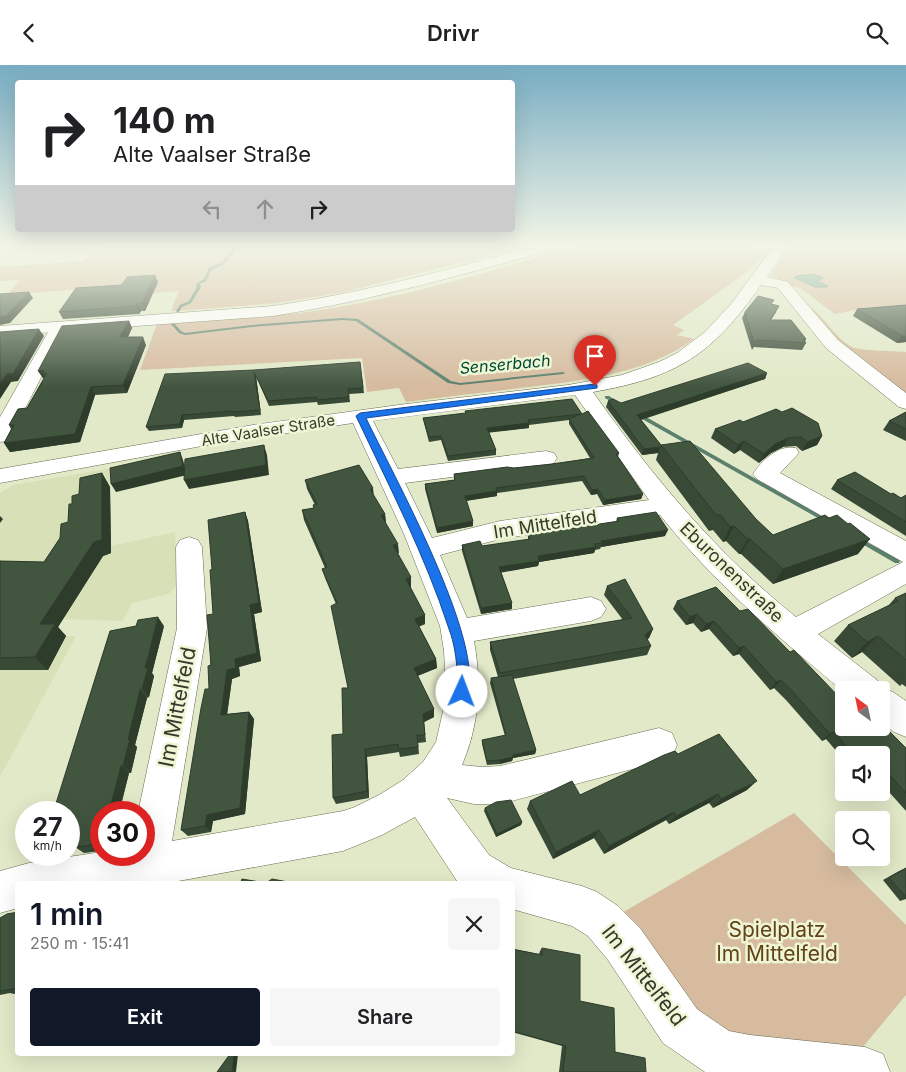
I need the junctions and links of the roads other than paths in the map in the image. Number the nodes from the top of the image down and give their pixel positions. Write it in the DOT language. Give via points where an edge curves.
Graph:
graph roads {
  1 [pos="371,293"];
  2 [pos="746,293"];
  3 [pos="790,293"];
  4 [pos="59,327"];
  5 [pos="0,331"];
  6 [pos="581,389"];
  7 [pos="906,403"];
  8 [pos="360,416"];
  9 [pos="0,436"];
  10 [pos="788,453"];
  11 [pos="546,458"];
  12 [pos="0,476"];
  13 [pos="390,477"];
  14 [pos="667,506"];
  15 [pos="189,547"];
  16 [pos="424,550"];
  17 [pos="906,553"];
  18 [pos="906,571"];
  19 [pos="590,609"];
  20 [pos="457,632"];
  21 [pos="795,633"];
  22 [pos="854,681"];
  23 [pos="890,709"];
  24 [pos="906,721"];
  25 [pos="659,745"];
  26 [pos="427,783"];
  27 [pos="155,824"];
  28 [pos="155,865"];
  29 [pos="147,866"];
  30 [pos="49,881"];
  31 [pos="494,881"];
  32 [pos="15,888"];
  33 [pos="515,889"];
  34 [pos="0,892"];
  35 [pos="865,1072"];
  1 -- 4 [label="street" via="273,311"];
  2 -- 6 [label="street, Alte Vaalser Straße" via="720,327 694,350 652,371"];
  3 -- 7 [label="street" via="832,344"];
  4 -- 5 [label="street"];
  4 -- 9 [label="street"];
  6 -- 8 [label="street, Alte Vaalser Straße"];
  6 -- 14 [label="street, Eburonenstraße"];
  8 -- 12 [label="street, Alte Vaalser Straße"];
  8 -- 13 [label="street"];
  10 -- 17 [label="street" via="765,474"];
  11 -- 13 [label="street"];
  13 -- 16 [label="street"];
  14 -- 16 [label="street, Im Mittelfeld" via="500,530"];
  14 -- 21 [label="street, Eburonenstraße" via="715,561"];
  15 -- 27 [label="street, Im Mittelfeld" via="192,628"];
  16 -- 20 [label="street"];
  18 -- 21 [label="street"];
  19 -- 20 [label="street"];
  20 -- 26 [label="street" via="463,673 458,729 448,757"];
  21 -- 22 [label="street, Eburonenstraße"];
  23 -- 24 [label="street"];
  25 -- 26 [label="street" via="500,785 480,787"];
  26 -- 28 [label="street" via="391,809 343,831"];
  26 -- 31 [label="street" via="474,870"];
  29 -- 30 [label="street"];
  32 -- 34 [label="street"];
  33 -- 35 [label="street, Im Mittelfeld" via="582,907 604,921 624,944 680,1026 720,1053 750,1060"];
}
